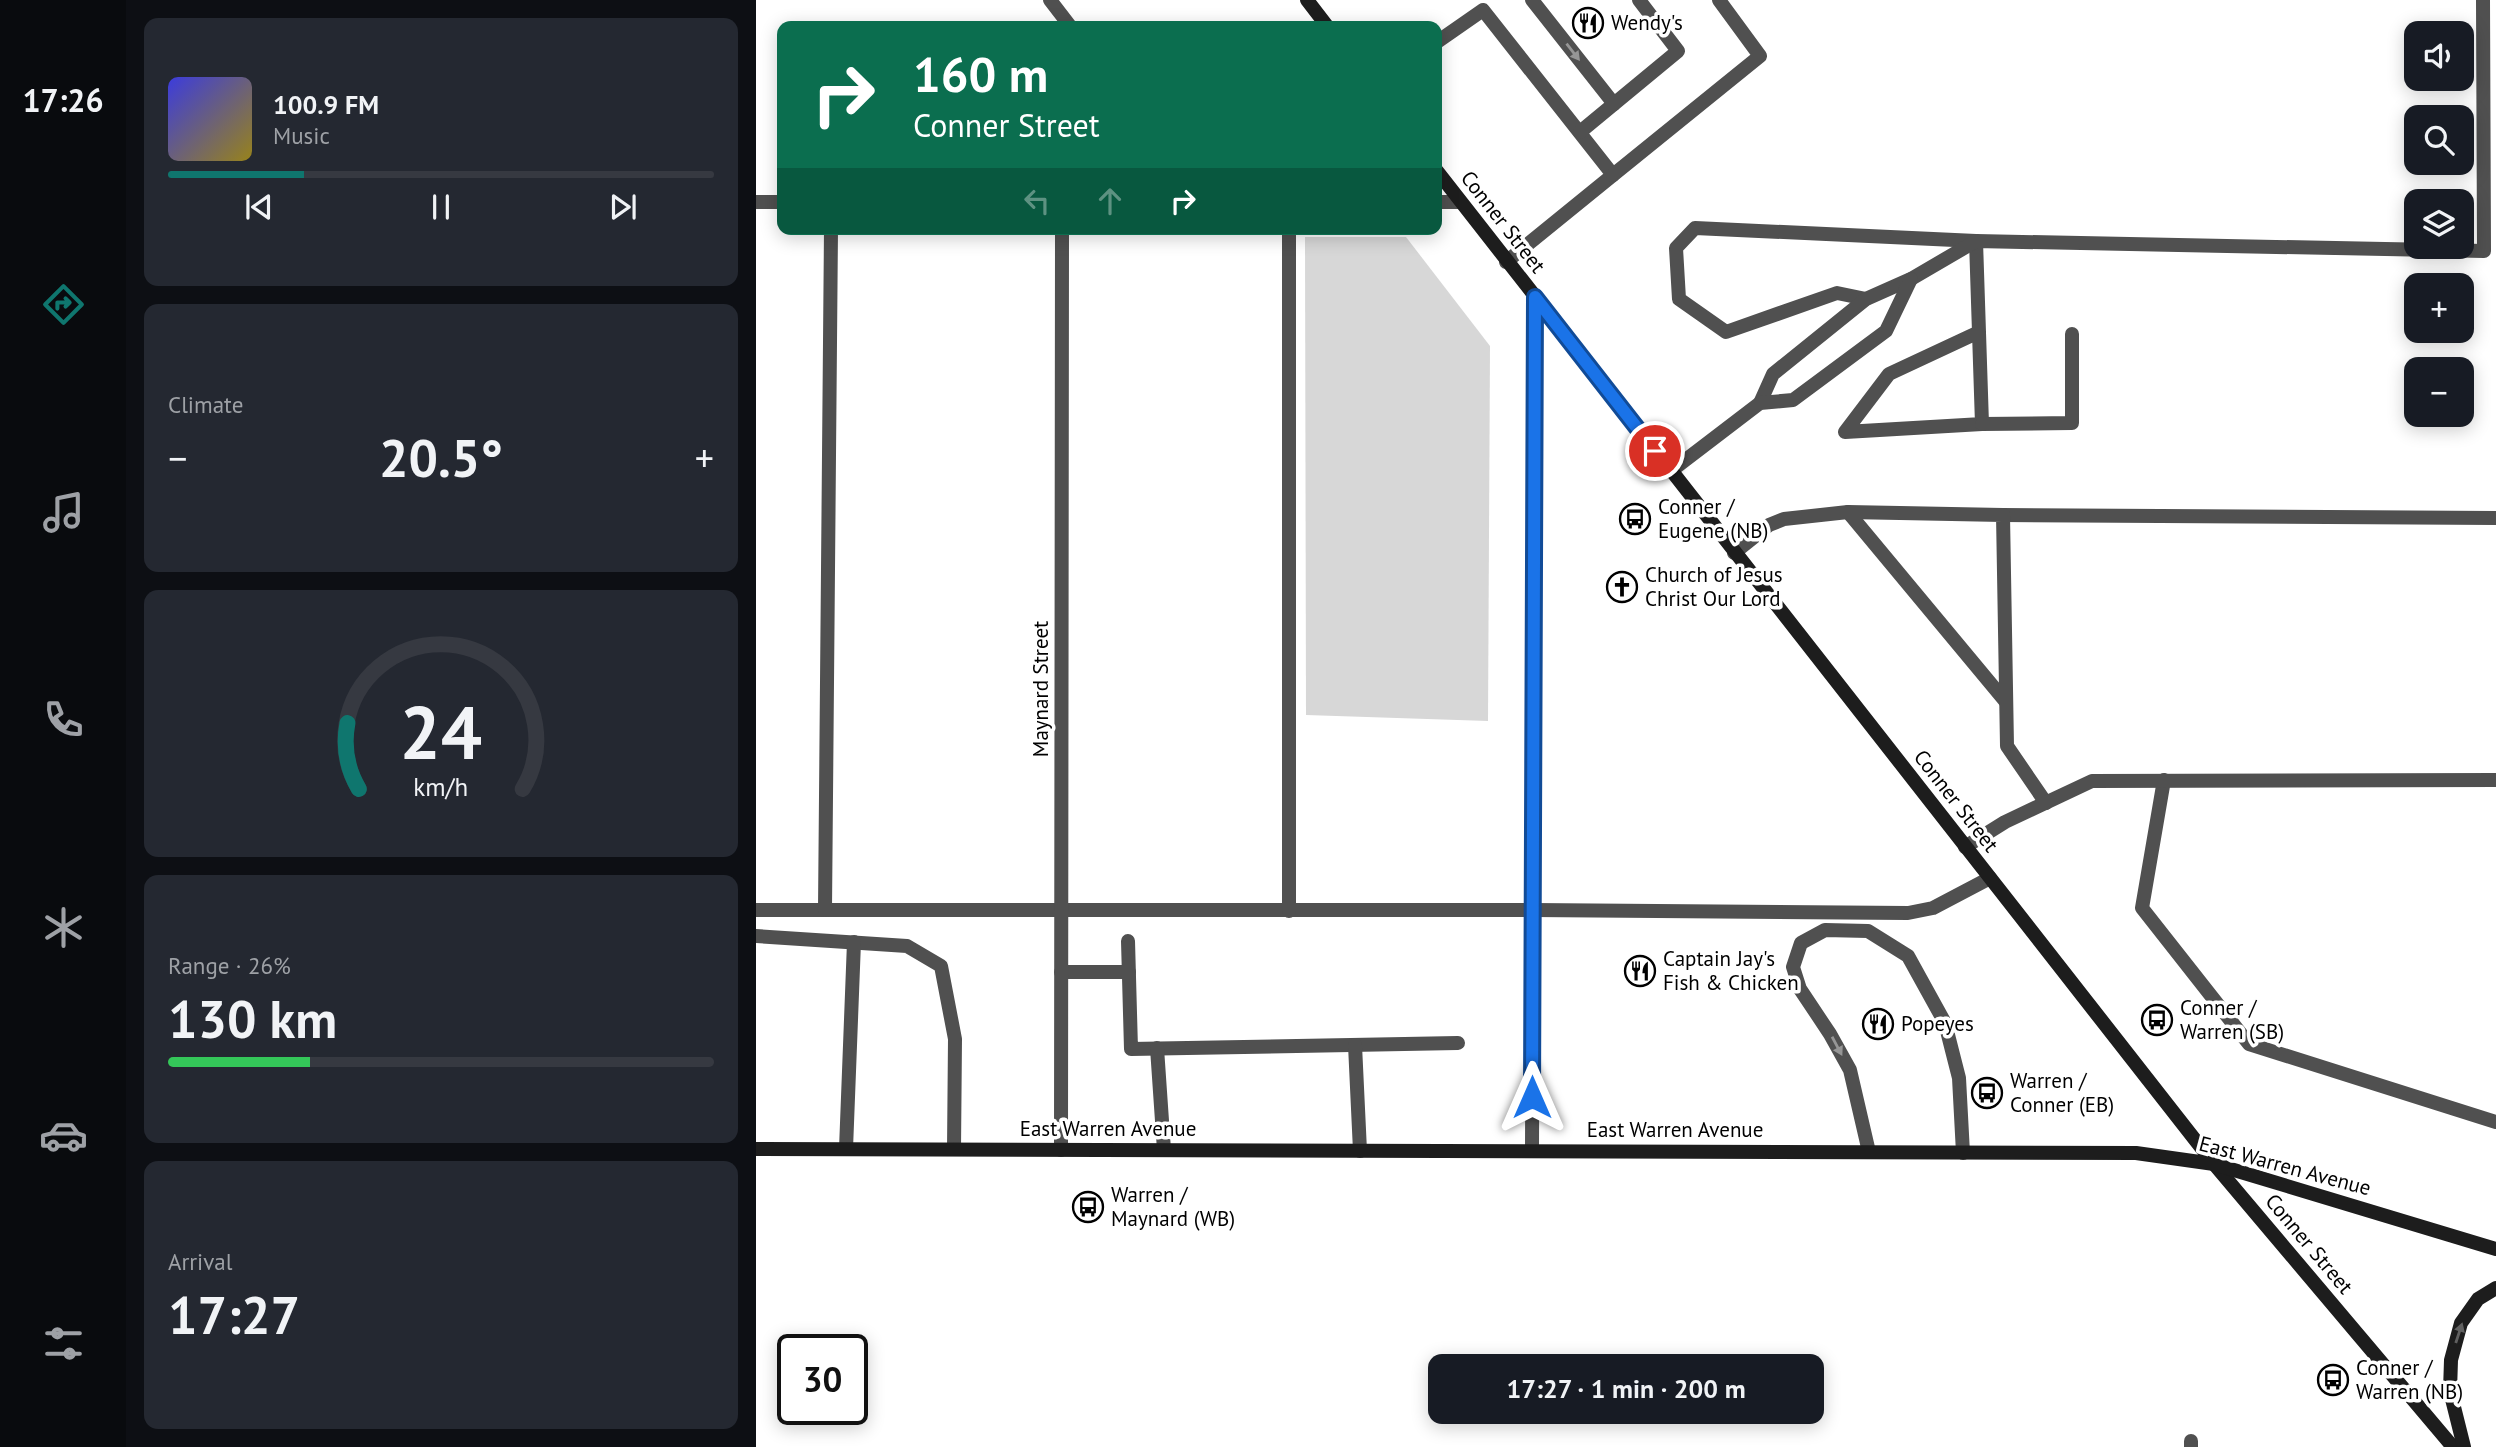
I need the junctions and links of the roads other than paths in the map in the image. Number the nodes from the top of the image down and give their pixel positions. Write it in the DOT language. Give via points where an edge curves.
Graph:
graph roads {
  1 [pos="1050,0"];
  2 [pos="1307,0"];
  3 [pos="1532,0"];
  4 [pos="1639,0"];
  5 [pos="1719,0"];
  6 [pos="2483,0"];
  7 [pos="1479,5"];
  8 [pos="1066,21"];
  9 [pos="1323,21"];
  10 [pos="1442,38"];
  11 [pos="1614,104"];
  12 [pos="1580,132"];
  13 [pos="1613,175"];
  14 [pos="1442,179"];
  15 [pos="756,202"];
  16 [pos="777,202"];
  17 [pos="1442,202"];
  18 [pos="1460,202"];
  19 [pos="831,235"];
  20 [pos="1062,235"];
  21 [pos="1289,235"];
  22 [pos="1976,241"];
  23 [pos="2490,251"];
  24 [pos="1506,261"];
  25 [pos="1910,279"];
  26 [pos="1535,297"];
  27 [pos="1866,299"];
  28 [pos="1979,332"];
  29 [pos="2072,334"];
  30 [pos="1760,403"];
  31 [pos="1982,424"];
  32 [pos="1671,471"];
  33 [pos="1848,512"];
  34 [pos="2003,514"];
  35 [pos="2496,518"];
  36 [pos="1734,553"];
  37 [pos="2006,702"];
  38 [pos="2164,780"];
  39 [pos="2496,780"];
  40 [pos="2046,803"];
  41 [pos="1965,847"];
  42 [pos="1990,878"];
  43 [pos="756,910"];
  44 [pos="825,910"];
  45 [pos="1533,910"];
  46 [pos="1289,911"];
  47 [pos="1061,912"];
  48 [pos="756,936"];
  49 [pos="1128,941"];
  50 [pos="854,942"];
  51 [pos="1061,972"];
  52 [pos="1129,972"];
  53 [pos="1458,1043"];
  54 [pos="1355,1045"];
  55 [pos="1157,1048"];
  56 [pos="2496,1122"];
  57 [pos="756,1149"];
  58 [pos="846,1149"];
  59 [pos="954,1149"];
  60 [pos="1061,1150"];
  61 [pos="1164,1150"];
  62 [pos="1360,1151"];
  63 [pos="1532,1151"];
  64 [pos="1869,1152"];
  65 [pos="1963,1153"];
  66 [pos="2214,1164"];
  67 [pos="2496,1249"];
  68 [pos="2496,1288"];
  69 [pos="2453,1447"];
  70 [pos="2464,1447"];
  1 -- 8 [label="street"];
  2 -- 9 [label="main road"];
  3 -- 11 [label="street, one-way"];
  4 -- 11 [label="street" via="1678,51"];
  5 -- 13 [label="street" via="1760,56"];
  6 -- 23 [label="street"];
  7 -- 10 [label="street"];
  7 -- 12 [label="street"];
  11 -- 12 [label="street"];
  12 -- 13 [label="street"];
  13 -- 24 [label="street"];
  14 -- 18 [label="main road, Conner Street"];
  15 -- 16 [label="street"];
  17 -- 18 [label="street"];
  18 -- 24 [label="main road, Conner Street"];
  19 -- 44 [label="street"];
  20 -- 47 [label="street, Maynard Street"];
  21 -- 46 [label="street"];
  22 -- 23 [label="street"];
  22 -- 25 [label="street"];
  22 -- 27 [label="street" via="1695,228 1676,248 1679,299 1726,332 1837,293"];
  22 -- 28 [label="street"];
  24 -- 26 [label="main road, Conner Street"];
  25 -- 27 [label="street"];
  25 -- 30 [label="street" via="1886,331 1793,400"];
  26 -- 32 [label="main road, Conner Street"];
  26 -- 45 [label="street"];
  27 -- 30 [label="street" via="1773,374"];
  28 -- 31 [label="street"];
  28 -- 31 [label="street" via="1889,374 1845,432"];
  29 -- 31 [label="street" via="2072,423"];
  30 -- 32 [label="street"];
  32 -- 36 [label="main road, Conner Street"];
  33 -- 34 [label="street"];
  33 -- 36 [label="street" via="1784,519"];
  33 -- 37 [label="street"];
  34 -- 35 [label="street"];
  34 -- 37 [label="street"];
  36 -- 41 [label="main road, Conner Street"];
  37 -- 40 [label="street" via="2007,746"];
  38 -- 39 [label="street"];
  38 -- 40 [label="street" via="2092,781"];
  38 -- 56 [label="street" via="2141,908 2249,1044"];
  40 -- 41 [label="street" via="2005,821"];
  41 -- 42 [label="main road, Conner Street"];
  42 -- 45 [label="street" via="1933,908 1908,913"];
  42 -- 66 [label="main road, Conner Street"];
  43 -- 44 [label="street"];
  44 -- 47 [label="street"];
  45 -- 46 [label="street"];
  45 -- 63 [label="street"];
  46 -- 47 [label="street"];
  47 -- 51 [label="street, Maynard Street"];
  48 -- 50 [label="street"];
  49 -- 52 [label="street"];
  50 -- 58 [label="street"];
  50 -- 59 [label="street" via="907,946 941,966 955,1039"];
  51 -- 52 [label="street"];
  51 -- 60 [label="street, Maynard Street"];
  52 -- 55 [label="street" via="1131,1049"];
  53 -- 54 [label="street"];
  54 -- 55 [label="street"];
  54 -- 62 [label="street"];
  55 -- 61 [label="street"];
  57 -- 58 [label="main road, East Warren Avenue"];
  58 -- 59 [label="main road, East Warren Avenue"];
  59 -- 60 [label="main road, East Warren Avenue"];
  60 -- 61 [label="main road, East Warren Avenue"];
  61 -- 62 [label="main road, East Warren Avenue"];
  62 -- 63 [label="main road, East Warren Avenue"];
  63 -- 64 [label="main road, East Warren Avenue"];
  64 -- 65 [label="main road, East Warren Avenue"];
  65 -- 64 [label="street, one-way" via="1959,1078 1945,1023 1908,956 1868,931 1825,930 1801,943 1793,967 1800,989 1850,1070"];
  65 -- 66 [label="main road, East Warren Avenue" via="2136,1153"];
  66 -- 67 [label="main road, East Warren Avenue"];
  66 -- 69 [label="main road, Conner Street"];
  70 -- 68 [label="main road, one-way" via="2450,1391 2451,1360 2461,1323 2478,1299"];
}
